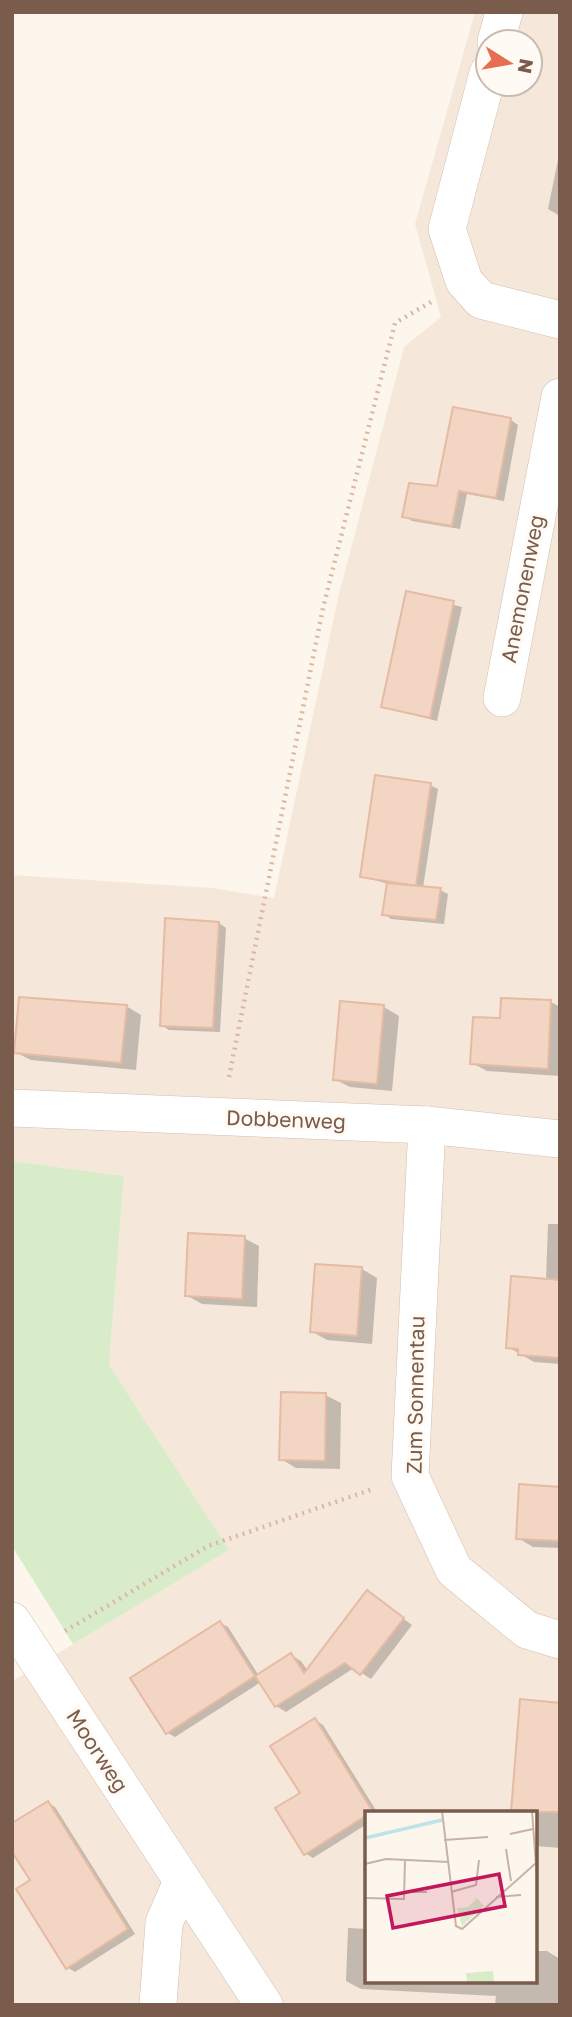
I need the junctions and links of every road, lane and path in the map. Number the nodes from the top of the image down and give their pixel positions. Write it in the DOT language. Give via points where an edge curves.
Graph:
graph roads {
  1 [pos="481,98"];
  2 [pos="464,281"];
  3 [pos="560,320"];
  4 [pos="560,397"];
  5 [pos="502,698"];
  6 [pos="12,1108"];
  7 [pos="221,1117"];
  8 [pos="427,1125"];
  9 [pos="560,1139"];
  10 [pos="410,1476"];
  11 [pos="12,1621"];
  12 [pos="560,1640"];
  13 [pos="32,1651"];
  14 [pos="182,1881"];
  15 [pos="158,2005"];
  16 [pos="264,2005"];
  1 -- 2 [label="street" via="447,229"];
  2 -- 3 [label="street" via="481,300"];
  2 -- 7 [label="path" via="395,323 323,608"];
  4 -- 5 [label="street, Anemonenweg"];
  6 -- 7 [label="street, Dobbenweg"];
  7 -- 8 [label="street, Dobbenweg"];
  8 -- 9 [label="street, Dobbenweg"];
  8 -- 10 [label="street, Zum Sonnentau"];
  10 -- 12 [label="street, Zum Sonnentau" via="454,1570 527,1630"];
  10 -- 13 [label="path" via="208,1546"];
  11 -- 13 [label="street, Moorweg"];
  13 -- 14 [label="street, Moorweg"];
  14 -- 15 [label="street" via="164,1923"];
  14 -- 16 [label="street, Moorweg"];
}
